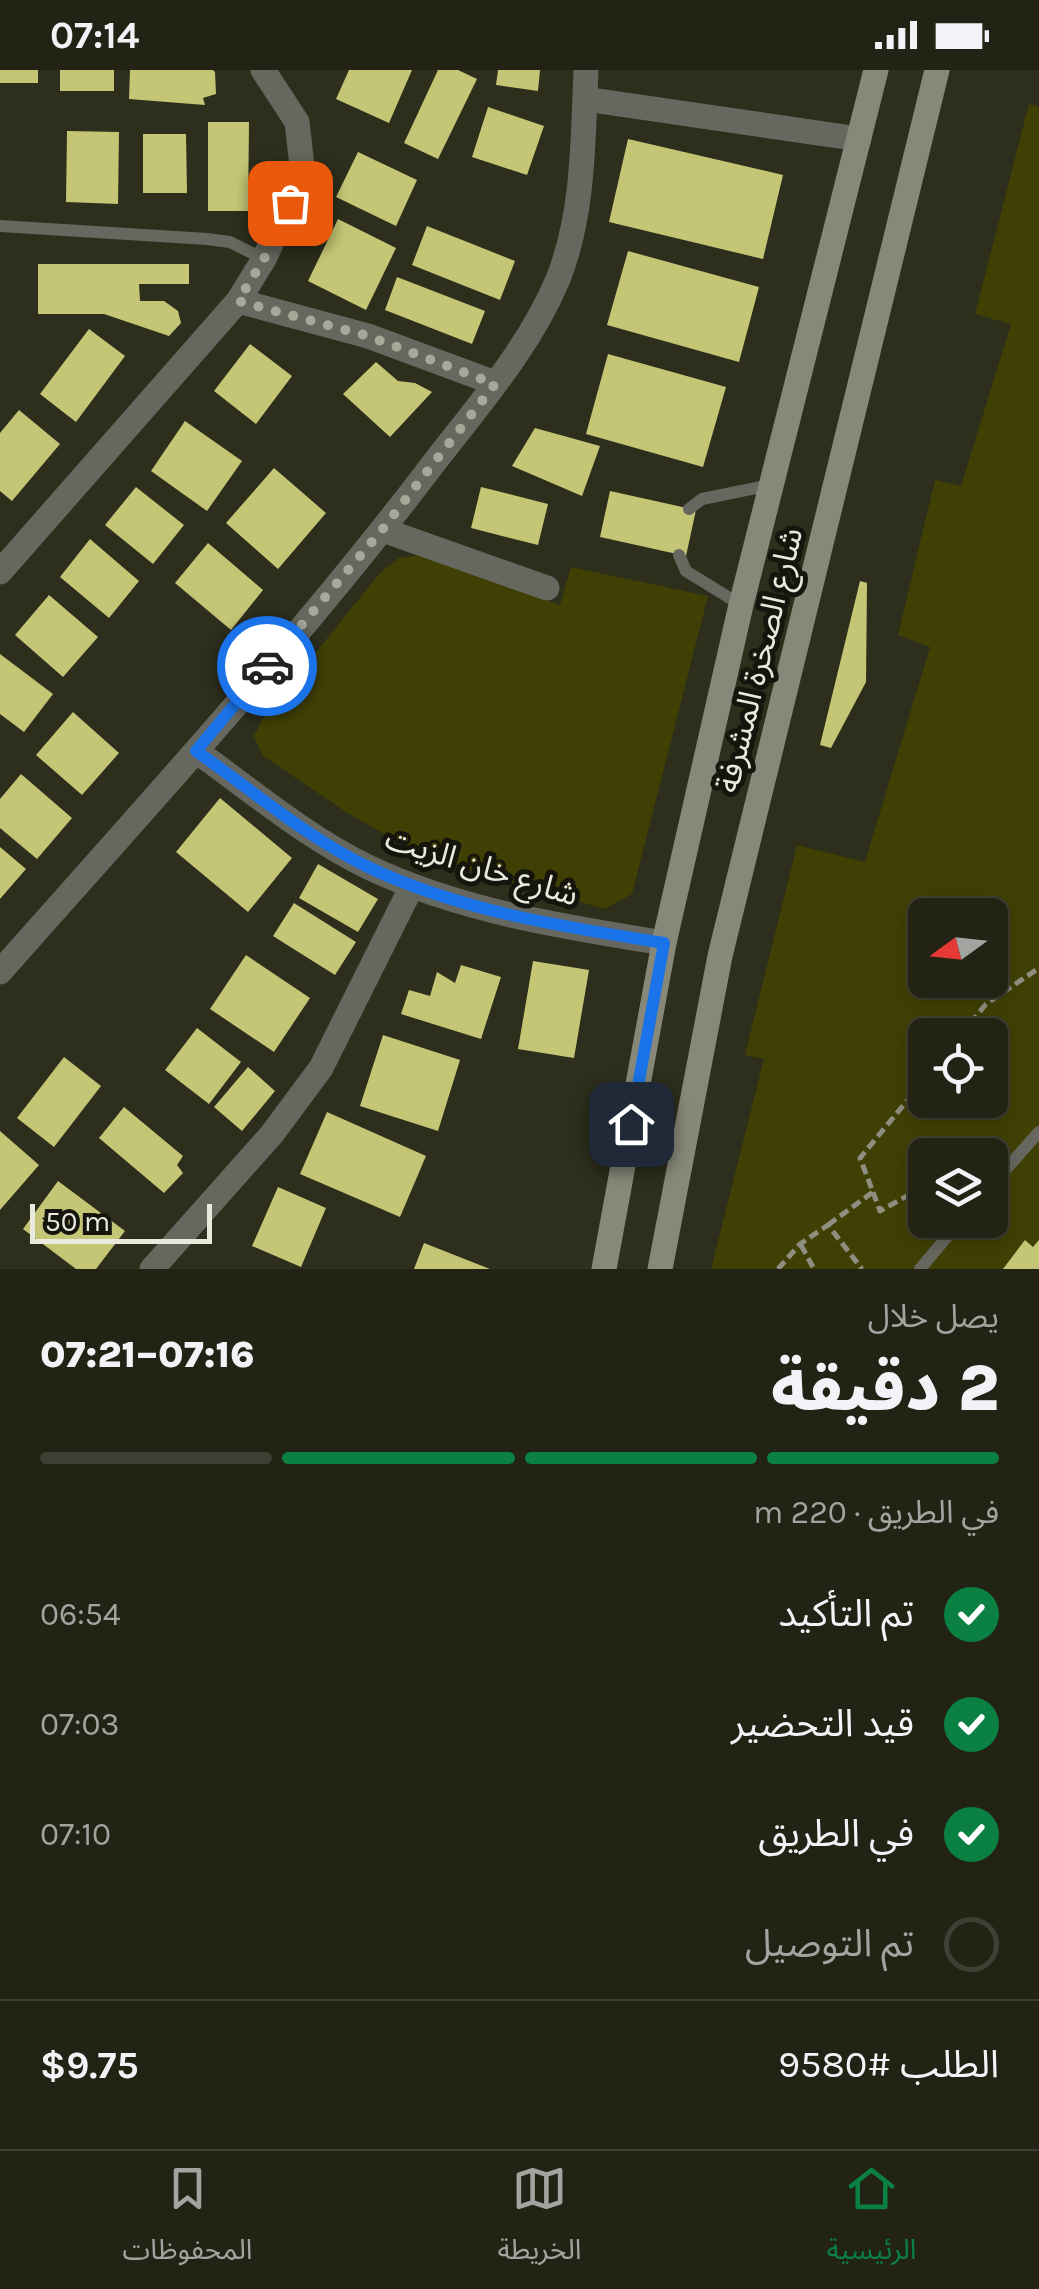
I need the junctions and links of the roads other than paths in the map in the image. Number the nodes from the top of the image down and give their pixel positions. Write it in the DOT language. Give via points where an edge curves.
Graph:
graph roads {
  1 [pos="264,70"];
  2 [pos="586,70"];
  3 [pos="876,70"];
  4 [pos="937,70"];
  5 [pos="585,99"];
  6 [pos="858,139"];
  7 [pos="0,226"];
  8 [pos="264,259"];
  9 [pos="238,301"];
  10 [pos="495,384"];
  11 [pos="771,485"];
  12 [pos="690,508"];
  13 [pos="382,530"];
  14 [pos="679,554"];
  15 [pos="0,572"];
  16 [pos="548,588"];
  17 [pos="741,605"];
  18 [pos="196,751"];
  19 [pos="412,886"];
  20 [pos="664,943"];
  21 [pos="0,972"];
  22 [pos="1039,1132"];
  23 [pos="1008,1167"];
  24 [pos="947,1238"];
  25 [pos="152,1269"];
  26 [pos="604,1269"];
  27 [pos="660,1269"];
  28 [pos="920,1269"];
  1 -- 8 [label="street" via="297,122 304,175"];
  2 -- 5 [label="street"];
  3 -- 6 [label="main road, شارع الصخرة المشرفة"];
  4 -- 27 [label="main road, شارع الصخرة المشرفة" via="720,956"];
  5 -- 6 [label="street"];
  5 -- 10 [label="street" via="581,171 560,274 530,336"];
  6 -- 11 [label="main road, شارع الصخرة المشرفة"];
  7 -- 8 [label="lane" via="208,238"];
  8 -- 9 [label="street"];
  9 -- 10 [label="street" via="368,336"];
  9 -- 15 [label="street"];
  10 -- 13 [label="street"];
  11 -- 12 [label="lane"];
  11 -- 17 [label="main road, شارع الصخرة المشرفة"];
  13 -- 16 [label="street"];
  13 -- 18 [label="street"];
  14 -- 17 [label="lane" via="686,571"];
  17 -- 20 [label="main road, شارع الصخرة المشرفة"];
  18 -- 19 [label="street, شارع خان الزيت" via="311,833"];
  18 -- 21 [label="street"];
  19 -- 20 [label="street, شارع خان الزيت" via="561,927"];
  19 -- 25 [label="street" via="321,1068"];
  20 -- 26 [label="main road, شارع الصخرة المشرفة"];
  22 -- 23 [label="lane"];
  24 -- 28 [label="lane"];
}
